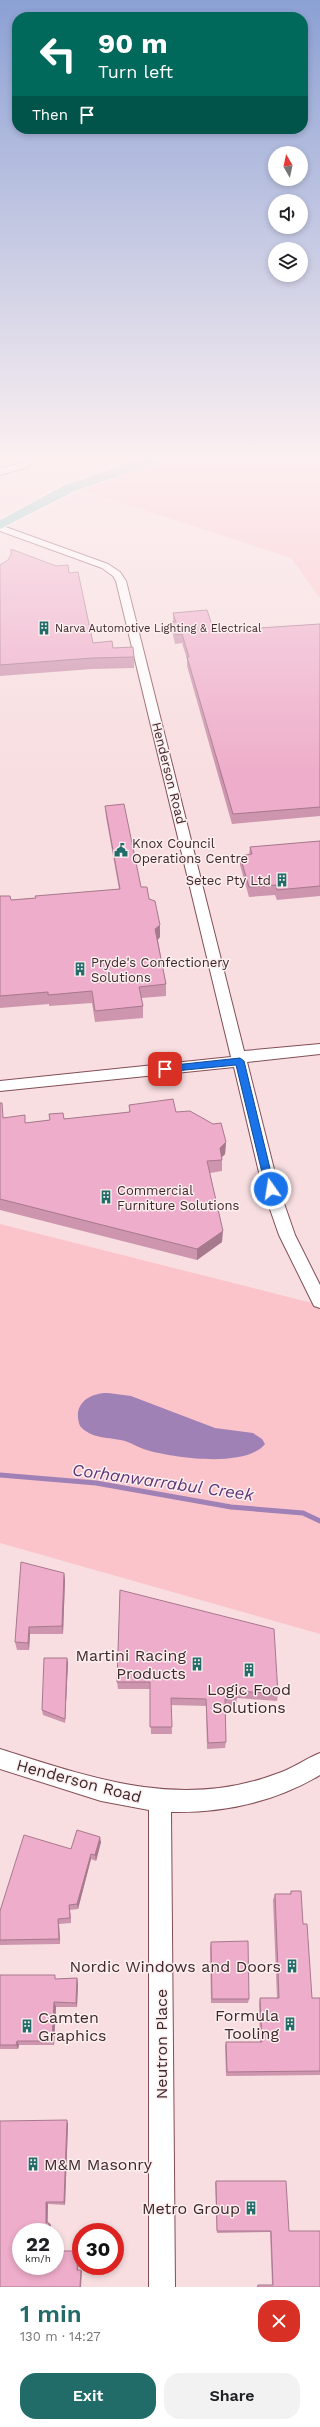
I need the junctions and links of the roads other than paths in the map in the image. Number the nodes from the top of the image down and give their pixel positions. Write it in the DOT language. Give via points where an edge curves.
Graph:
graph roads {
  1 [pos="93,562"];
  2 [pos="320,1049"];
  3 [pos="239,1059"];
  4 [pos="0,1086"];
  5 [pos="320,1300"];
  6 [pos="0,1759"];
  7 [pos="320,1763"];
  8 [pos="160,1801"];
  9 [pos="162,2287"];
  1 -- 3 [label="street, Henderson Road" via="105,566 122,580"];
  2 -- 3 [label="street"];
  3 -- 4 [label="street"];
  3 -- 5 [label="street, Henderson Road" via="279,1214"];
  6 -- 8 [label="street, Henderson Road" via="106,1791"];
  7 -- 8 [label="street, Henderson Road" via="298,1776 233,1797"];
  8 -- 9 [label="street, Neutron Place"];
}
